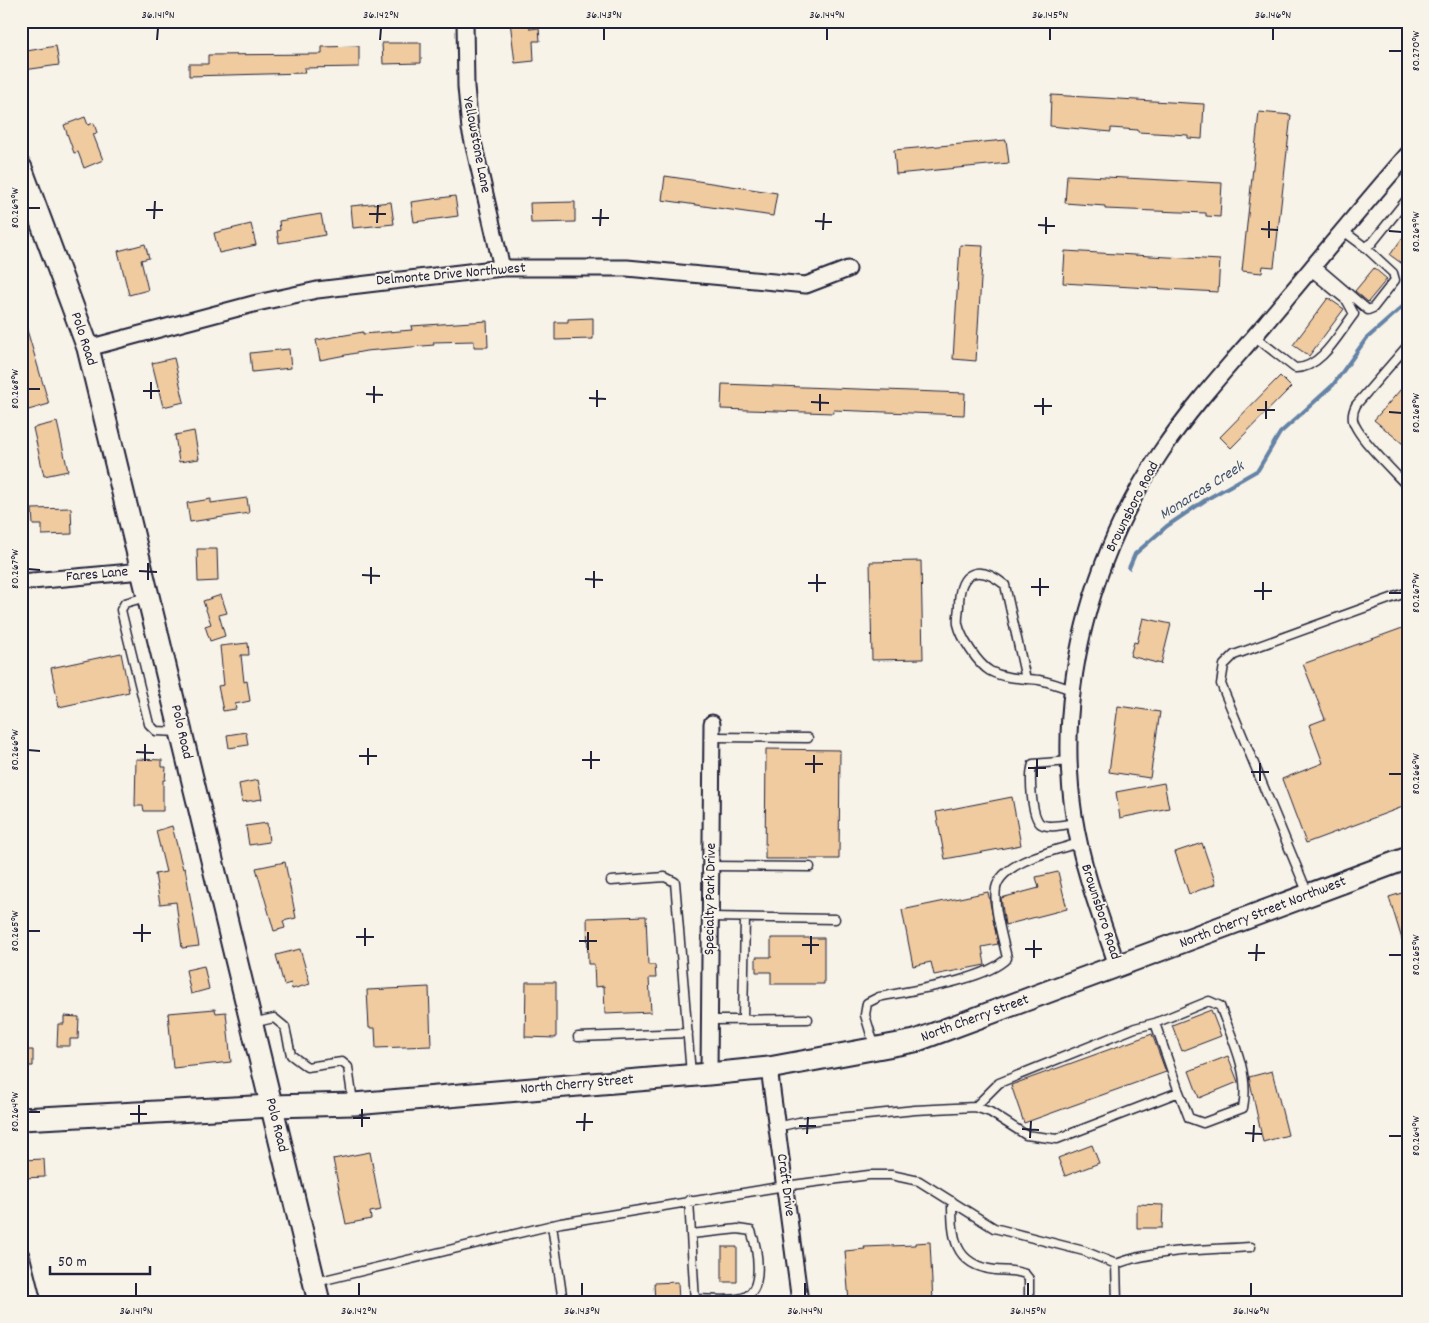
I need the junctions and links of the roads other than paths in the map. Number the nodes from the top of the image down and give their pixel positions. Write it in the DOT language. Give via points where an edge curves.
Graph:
graph roads {
  1 [pos="465,21"];
  2 [pos="1408,154"];
  3 [pos="21,168"];
  4 [pos="1408,198"];
  5 [pos="29,207"];
  6 [pos="1342,230"];
  7 [pos="1365,247"];
  8 [pos="1312,267"];
  9 [pos="502,268"];
  10 [pos="848,269"];
  11 [pos="1254,336"];
  12 [pos="1408,345"];
  13 [pos="88,348"];
  14 [pos="1408,487"];
  15 [pos="142,570"];
  16 [pos="21,582"];
  17 [pos="1408,592"];
  18 [pos="148,596"];
  19 [pos="1026,679"];
  20 [pos="1072,690"];
  21 [pos="712,730"];
  22 [pos="181,732"];
  23 [pos="808,738"];
  24 [pos="1070,761"];
  25 [pos="1076,823"];
  26 [pos="1079,843"];
  27 [pos="1408,858"];
  28 [pos="711,866"];
  29 [pos="810,867"];
  30 [pos="611,881"];
  31 [pos="1309,895"];
  32 [pos="711,918"];
  33 [pos="744,918"];
  34 [pos="835,919"];
  35 [pos="1118,968"];
  36 [pos="808,1019"];
  37 [pos="710,1020"];
  38 [pos="743,1020"];
  39 [pos="251,1023"];
  40 [pos="1155,1023"];
  41 [pos="688,1033"];
  42 [pos="578,1038"];
  43 [pos="875,1048"];
  44 [pos="769,1068"];
  45 [pos="700,1075"];
  46 [pos="1179,1092"];
  47 [pos="354,1104"];
  48 [pos="272,1106"];
  49 [pos="975,1107"];
  50 [pos="21,1119"];
  51 [pos="777,1127"];
  52 [pos="785,1186"];
  53 [pos="689,1200"];
  54 [pos="952,1201"];
  55 [pos="552,1225"];
  56 [pos="691,1234"];
  57 [pos="1251,1247"];
  58 [pos="21,1254"];
  59 [pos="1116,1264"];
  60 [pos="316,1292"];
  61 [pos="695,1300"];
  62 [pos="32,1302"];
  63 [pos="563,1302"];
  64 [pos="800,1302"];
  65 [pos="1029,1302"];
  66 [pos="1117,1302"];
  1 -- 9 [label="street, Yellowstone Lane" via="470,129"];
  2 -- 6 [label="street, Brownsboro Road"];
  3 -- 5 [label="main road, Polo Road"];
  4 -- 7 [label="lane" via="1372,243"];
  5 -- 13 [label="main road, Polo Road"];
  6 -- 7 [label="lane"];
  6 -- 8 [label="street, Brownsboro Road"];
  7 -- 8 [label="lane" via="1393,273 1395,280 1368,310"];
  8 -- 11 [label="street, Brownsboro Road"];
  8 -- 11 [label="lane" via="1347,301 1354,314 1318,360 1303,368 1295,368"];
  9 -- 10 [label="street, Delmonte Drive Northwest" via="627,268 806,285"];
  9 -- 13 [label="street, Delmonte Drive Northwest" via="317,290"];
  11 -- 20 [label="street, Brownsboro Road" via="1182,422 1145,478 1111,544 1078,649"];
  12 -- 14 [label="lane" via="1356,404 1353,412 1358,431"];
  13 -- 15 [label="main road, Polo Road"];
  15 -- 16 [label="street, Fares Lane"];
  15 -- 18 [label="main road, Polo Road"];
  17 -- 31 [label="lane" via="1234,655 1224,665 1221,684"];
  18 -- 22 [label="main road, Polo Road"];
  18 -- 22 [label="lane" via="125,603 121,610 152,728"];
  19 -- 19 [label="lane" via="1005,677 978,662 958,625 962,580 972,574 997,578 1005,585"];
  19 -- 20 [label="lane" via="1042,680"];
  20 -- 24 [label="street, Brownsboro Road"];
  21 -- 23 [label="lane"];
  21 -- 28 [label="street, Specialty Park Drive"];
  22 -- 39 [label="main road, Polo Road"];
  24 -- 25 [label="street, Brownsboro Road"];
  24 -- 25 [label="lane" via="1033,764 1030,773 1035,816 1039,823 1047,826"];
  25 -- 26 [label="street, Brownsboro Road"];
  26 -- 35 [label="street, Brownsboro Road" via="1086,875"];
  26 -- 43 [label="lane" via="1026,860 998,883 996,900 1007,958 1002,964 982,973 867,1002 866,1015"];
  27 -- 31 [label="main road, North Cherry Street Northwest"];
  28 -- 29 [label="lane"];
  28 -- 32 [label="street, Specialty Park Drive"];
  30 -- 41 [label="lane" via="665,876 675,882"];
  31 -- 35 [label="main road, North Cherry Street Northwest"];
  32 -- 33 [label="lane"];
  32 -- 37 [label="street, Specialty Park Drive"];
  33 -- 34 [label="lane"];
  33 -- 38 [label="lane"];
  35 -- 43 [label="main road, North Cherry Street" via="914,1041"];
  36 -- 38 [label="lane"];
  37 -- 38 [label="lane"];
  37 -- 45 [label="street, Specialty Park Drive"];
  39 -- 47 [label="lane" via="274,1018 284,1027 290,1055 308,1067 342,1062 348,1067"];
  39 -- 48 [label="main road, Polo Road"];
  40 -- 46 [label="lane"];
  40 -- 46 [label="lane" via="1209,1002 1220,1006 1244,1072 1246,1094 1243,1108 1203,1123 1189,1118"];
  40 -- 49 [label="lane" via="1135,1028 999,1083"];
  41 -- 42 [label="lane"];
  41 -- 45 [label="lane"];
  43 -- 44 [label="main road, North Cherry Street"];
  44 -- 45 [label="main road, North Cherry Street"];
  44 -- 51 [label="street, Craft Drive"];
  45 -- 47 [label="main road, North Cherry Street"];
  46 -- 49 [label="lane" via="1057,1139 1026,1135 990,1112"];
  47 -- 48 [label="main road, North Cherry Street"];
  48 -- 50 [label="main road, North Cherry Street"];
  48 -- 60 [label="main road, Polo Road"];
  49 -- 51 [label="lane" via="915,1110"];
  51 -- 52 [label="street, Craft Drive"];
  52 -- 53 [label="lane"];
  52 -- 54 [label="lane" via="891,1175 919,1180"];
  52 -- 64 [label="street, Craft Drive"];
  53 -- 55 [label="lane"];
  53 -- 56 [label="lane"];
  54 -- 59 [label="lane" via="994,1228 1084,1251"];
  54 -- 65 [label="lane" via="954,1241 961,1254 971,1263 987,1269 1025,1274 1029,1279"];
  55 -- 60 [label="lane"];
  55 -- 63 [label="lane"];
  56 -- 61 [label="lane"];
  56 -- 61 [label="lane" via="738,1229 751,1231 757,1255 755,1288 749,1296"];
  57 -- 59 [label="lane" via="1154,1255"];
  58 -- 62 [label="street"];
  59 -- 66 [label="lane"];
}
